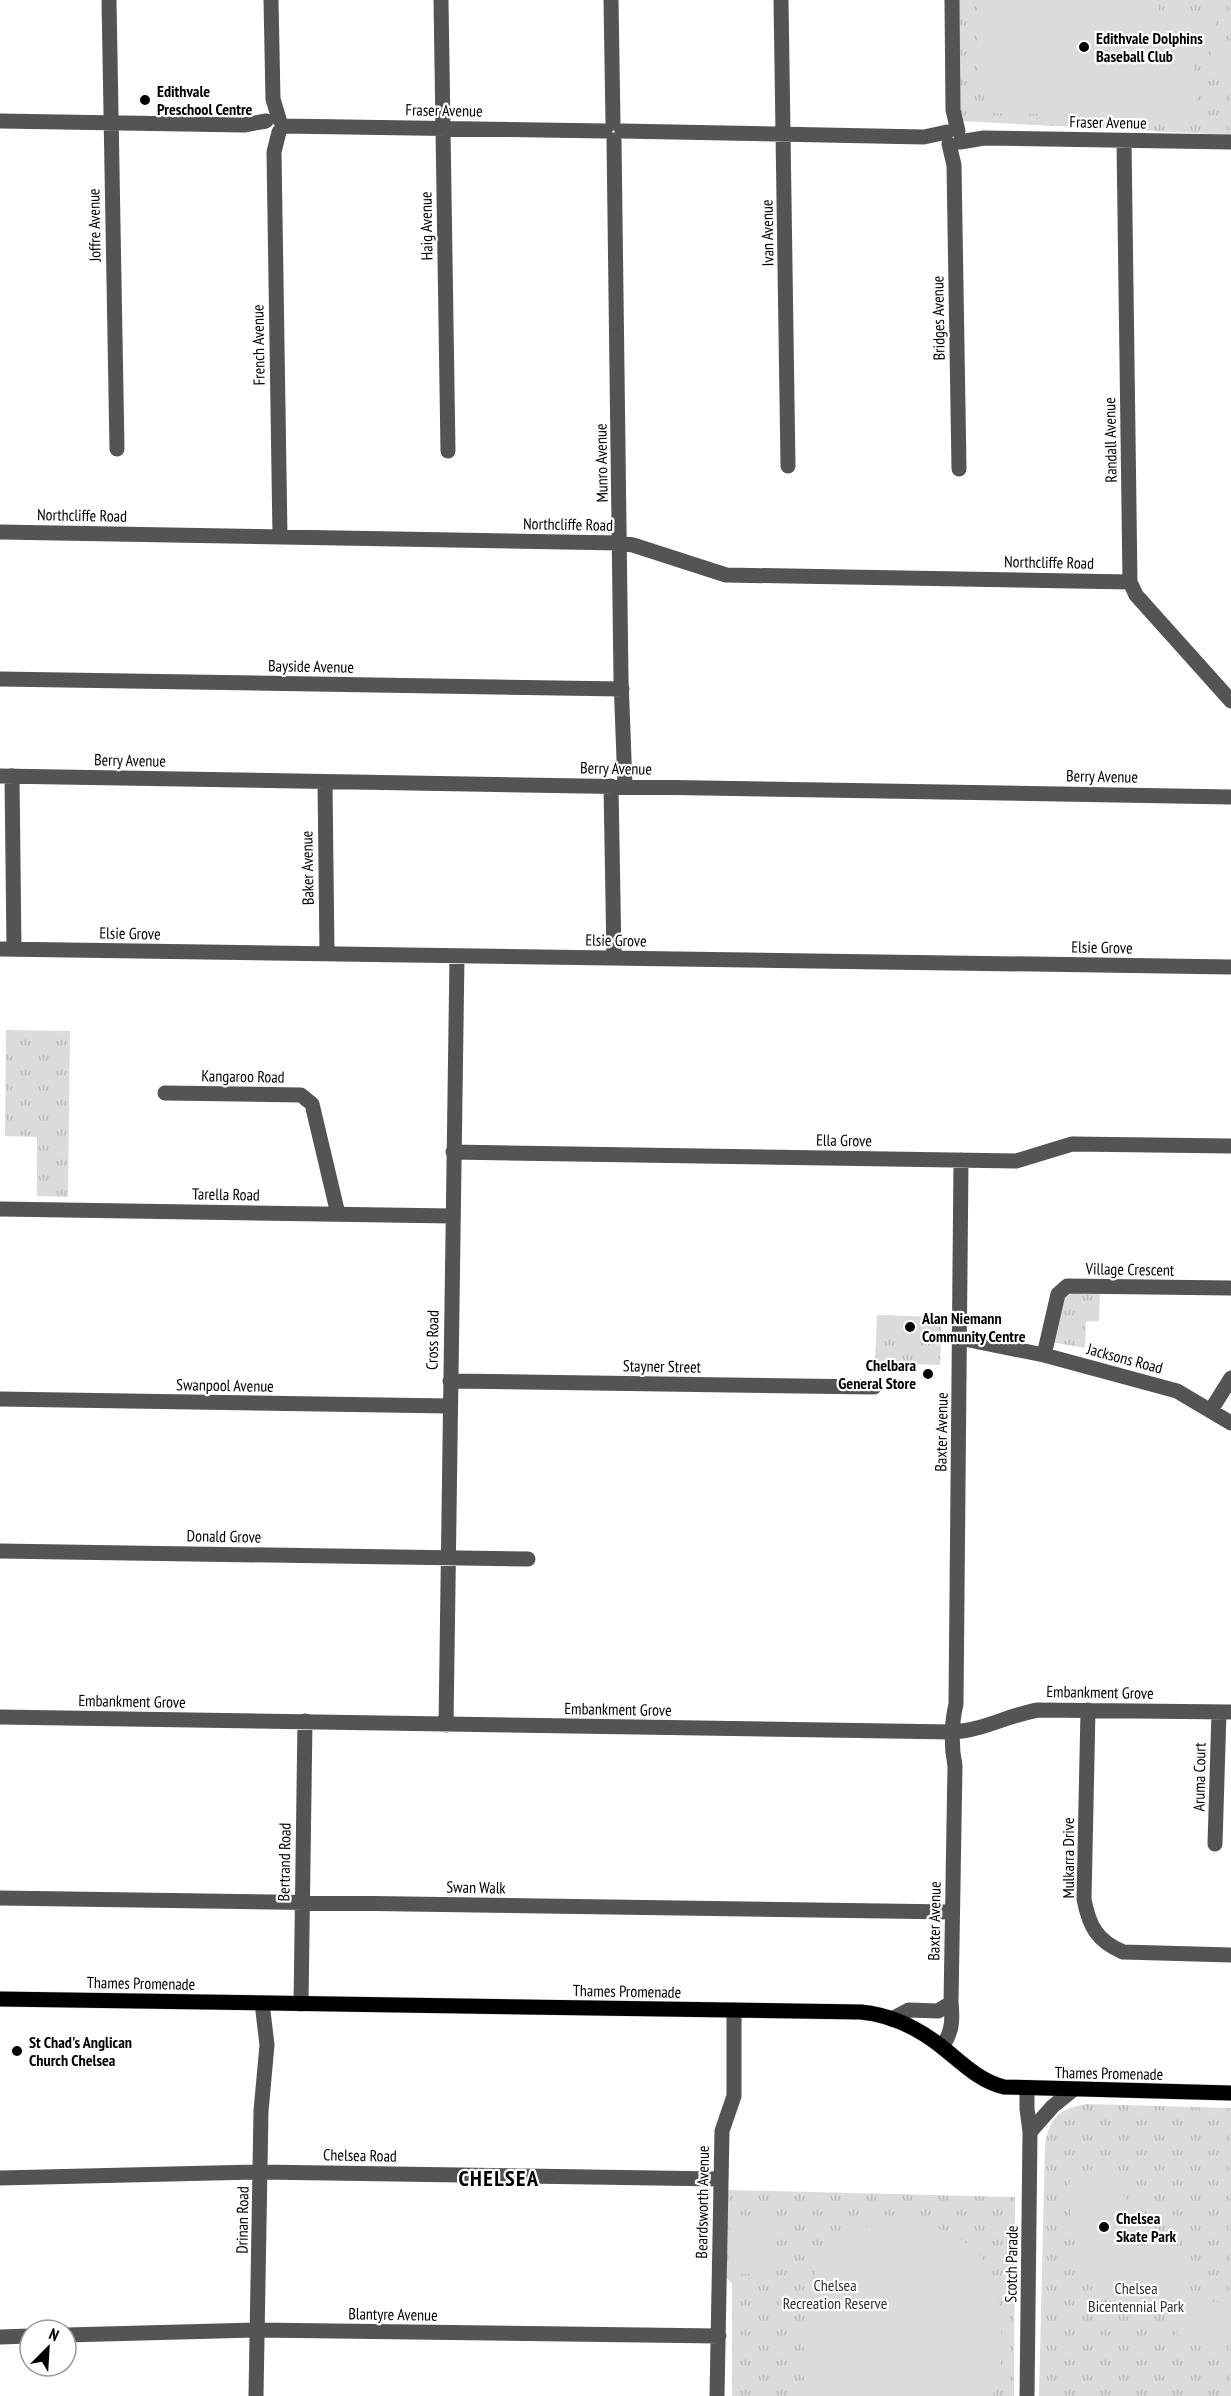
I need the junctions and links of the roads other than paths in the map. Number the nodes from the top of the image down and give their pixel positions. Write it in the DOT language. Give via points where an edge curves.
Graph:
graph roads {
  1 [pos="109,0"];
  2 [pos="271,0"];
  3 [pos="441,0"];
  4 [pos="611,0"];
  5 [pos="781,0"];
  6 [pos="952,0"];
  7 [pos="0,121"];
  8 [pos="111,123"];
  9 [pos="273,125"];
  10 [pos="442,128"];
  11 [pos="613,132"];
  12 [pos="783,135"];
  13 [pos="954,137"];
  14 [pos="1124,141"];
  15 [pos="1231,142"];
  16 [pos="117,449"];
  17 [pos="448,451"];
  18 [pos="788,466"];
  19 [pos="958,469"];
  20 [pos="0,532"];
  21 [pos="280,537"];
  22 [pos="620,543"];
  23 [pos="1131,582"];
  24 [pos="0,679"];
  25 [pos="622,689"];
  26 [pos="1231,700"];
  27 [pos="6,776"];
  28 [pos="325,782"];
  29 [pos="618,786"];
  30 [pos="1231,797"];
  31 [pos="7,949"];
  32 [pos="327,954"];
  33 [pos="457,956"];
  34 [pos="614,957"];
  35 [pos="1231,967"];
  36 [pos="165,1093"];
  37 [pos="1231,1146"];
  38 [pos="453,1152"];
  39 [pos="961,1160"];
  40 [pos="0,1209"];
  41 [pos="338,1214"];
  42 [pos="452,1216"];
  43 [pos="1231,1288"];
  44 [pos="959,1343"];
  45 [pos="1044,1355"];
  46 [pos="1231,1378"];
  47 [pos="450,1381"];
  48 [pos="874,1387"];
  49 [pos="0,1399"];
  50 [pos="449,1406"];
  51 [pos="1211,1410"];
  52 [pos="1231,1423"];
  53 [pos="0,1551"];
  54 [pos="447,1557"];
  55 [pos="528,1559"];
  56 [pos="1088,1710"];
  57 [pos="1225,1712"];
  58 [pos="0,1717"];
  59 [pos="305,1721"];
  60 [pos="446,1725"];
  61 [pos="955,1732"];
  62 [pos="1215,1844"];
  63 [pos="0,1898"];
  64 [pos="302,1902"];
  65 [pos="952,1912"];
  66 [pos="1231,1955"];
  67 [pos="0,1999"];
  68 [pos="268,2003"];
  69 [pos="951,2003"];
  70 [pos="301,2004"];
  71 [pos="734,2010"];
  72 [pos="892,2019"];
  73 [pos="939,2045"];
  74 [pos="1030,2089"];
  75 [pos="1073,2090"];
  76 [pos="1231,2093"];
  77 [pos="1030,2132"];
  78 [pos="261,2172"];
  79 [pos="0,2178"];
  80 [pos="720,2179"];
  81 [pos="257,2330"];
  82 [pos="78,2335"];
  83 [pos="18,2336"];
  84 [pos="719,2336"];
  85 [pos="0,2337"];
  86 [pos="256,2396"];
  87 [pos="717,2396"];
  88 [pos="1027,2396"];
  1 -- 8 [label="street, Joffre Avenue"];
  2 -- 9 [label="street, French Avenue" via="273,99 269,103"];
  3 -- 10 [label="street, Haig Avenue"];
  4 -- 11 [label="street, Munro Avenue"];
  5 -- 12 [label="street, Ivan Avenue"];
  6 -- 13 [label="street, Bridges Avenue"];
  7 -- 8 [label="street, Fraser Avenue"];
  8 -- 9 [label="street, Fraser Avenue"];
  8 -- 16 [label="street, Joffre Avenue"];
  9 -- 10 [label="street, Fraser Avenue"];
  9 -- 21 [label="street, French Avenue"];
  10 -- 11 [label="street, Fraser Avenue"];
  10 -- 17 [label="street, Haig Avenue"];
  11 -- 12 [label="street, Fraser Avenue"];
  11 -- 22 [label="street, Munro Avenue"];
  12 -- 13 [label="street, Fraser Avenue"];
  12 -- 18 [label="street, Ivan Avenue"];
  13 -- 14 [label="street, Fraser Avenue"];
  13 -- 19 [label="street, Bridges Avenue"];
  14 -- 15 [label="street, Fraser Avenue"];
  14 -- 23 [label="street, Randall Avenue"];
  20 -- 21 [label="street, Northcliffe Road"];
  21 -- 22 [label="street, Northcliffe Road"];
  22 -- 23 [label="street, Northcliffe Road" via="726,575"];
  22 -- 25 [label="street, Munro Avenue"];
  23 -- 26 [label="street" via="1136,595"];
  24 -- 25 [label="street, Bayside Avenue"];
  25 -- 29 [label="street, Munro Avenue"];
  27 -- 28 [label="street, Berry Avenue"];
  27 -- 31 [label="street"];
  28 -- 29 [label="street, Berry Avenue"];
  28 -- 32 [label="street, Baker Avenue"];
  29 -- 30 [label="street, Berry Avenue"];
  29 -- 34 [label="street, Munro Avenue"];
  31 -- 32 [label="street, Elsie Grove"];
  32 -- 33 [label="street, Elsie Grove"];
  33 -- 34 [label="street, Elsie Grove"];
  33 -- 38 [label="street, Cross Road"];
  34 -- 35 [label="street, Elsie Grove"];
  36 -- 41 [label="street, Kangaroo Road" via="302,1095 312,1104"];
  37 -- 39 [label="street, Ella Grove" via="1072,1144 1016,1161"];
  38 -- 39 [label="street, Ella Grove"];
  38 -- 42 [label="street, Cross Road"];
  39 -- 44 [label="street, Baxter Avenue"];
  40 -- 41 [label="street, Tarella Road"];
  41 -- 42 [label="street, Tarella Road"];
  42 -- 47 [label="street, Cross Road"];
  43 -- 45 [label="street, Village Crescent" via="1067,1286 1058,1294"];
  44 -- 45 [label="street, Jacksons Road"];
  44 -- 61 [label="street, Baxter Avenue"];
  45 -- 51 [label="street, Jacksons Road" via="1177,1391"];
  46 -- 51 [label="street"];
  47 -- 48 [label="street, Stayner Street"];
  47 -- 50 [label="street, Cross Road"];
  49 -- 50 [label="street, Swanpool Avenue"];
  50 -- 54 [label="street, Cross Road"];
  51 -- 52 [label="street, Jacksons Road"];
  53 -- 54 [label="street, Donald Grove"];
  54 -- 55 [label="street, Donald Grove"];
  54 -- 60 [label="street, Cross Road"];
  56 -- 57 [label="street, Embankment Grove"];
  56 -- 61 [label="street, Embankment Grove" via="1038,1710 973,1731"];
  56 -- 66 [label="street, Mulkarra Drive" via="1084,1899 1088,1919 1108,1946 1123,1952"];
  57 -- 62 [label="street, Aruma Court"];
  58 -- 59 [label="street, Embankment Grove"];
  59 -- 60 [label="street, Embankment Grove"];
  59 -- 64 [label="street, Bertrand Road"];
  60 -- 61 [label="street, Embankment Grove"];
  61 -- 65 [label="street, Baxter Avenue"];
  63 -- 64 [label="street, Swan Walk"];
  64 -- 65 [label="street, Swan Walk"];
  64 -- 70 [label="street, Bertrand Road"];
  65 -- 69 [label="street, Baxter Avenue"];
  67 -- 68 [label="main road, Thames Promenade"];
  68 -- 70 [label="main road, Thames Promenade"];
  68 -- 78 [label="street, Drinan Road" via="274,2014 261,2111"];
  69 -- 72 [label="street" via="938,2011 907,2011"];
  69 -- 73 [label="street, Baxter Avenue" via="952,2026"];
  70 -- 71 [label="main road, Thames Promenade"];
  71 -- 72 [label="main road, Thames Promenade" via="856,2012"];
  71 -- 80 [label="street, Beardsworth Avenue" via="734,2096 722,2131"];
  72 -- 73 [label="main road, Thames Promenade"];
  73 -- 74 [label="main road, Thames Promenade" via="986,2081"];
  74 -- 75 [label="main road, Thames Promenade"];
  74 -- 77 [label="street, Scotch Parade" via="1034,2111"];
  75 -- 76 [label="main road, Thames Promenade"];
  75 -- 77 [label="street"];
  77 -- 88 [label="street, Scotch Parade"];
  78 -- 79 [label="street, Chelsea Road"];
  78 -- 80 [label="street, Chelsea Road"];
  78 -- 81 [label="street, Drinan Road"];
  80 -- 84 [label="street, Beardsworth Avenue"];
  81 -- 82 [label="street, Blantyre Avenue"];
  81 -- 84 [label="street, Blantyre Avenue"];
  81 -- 86 [label="street, Drinan Road"];
  83 -- 85 [label="street"];
  84 -- 87 [label="street, Beardsworth Avenue"];
}
